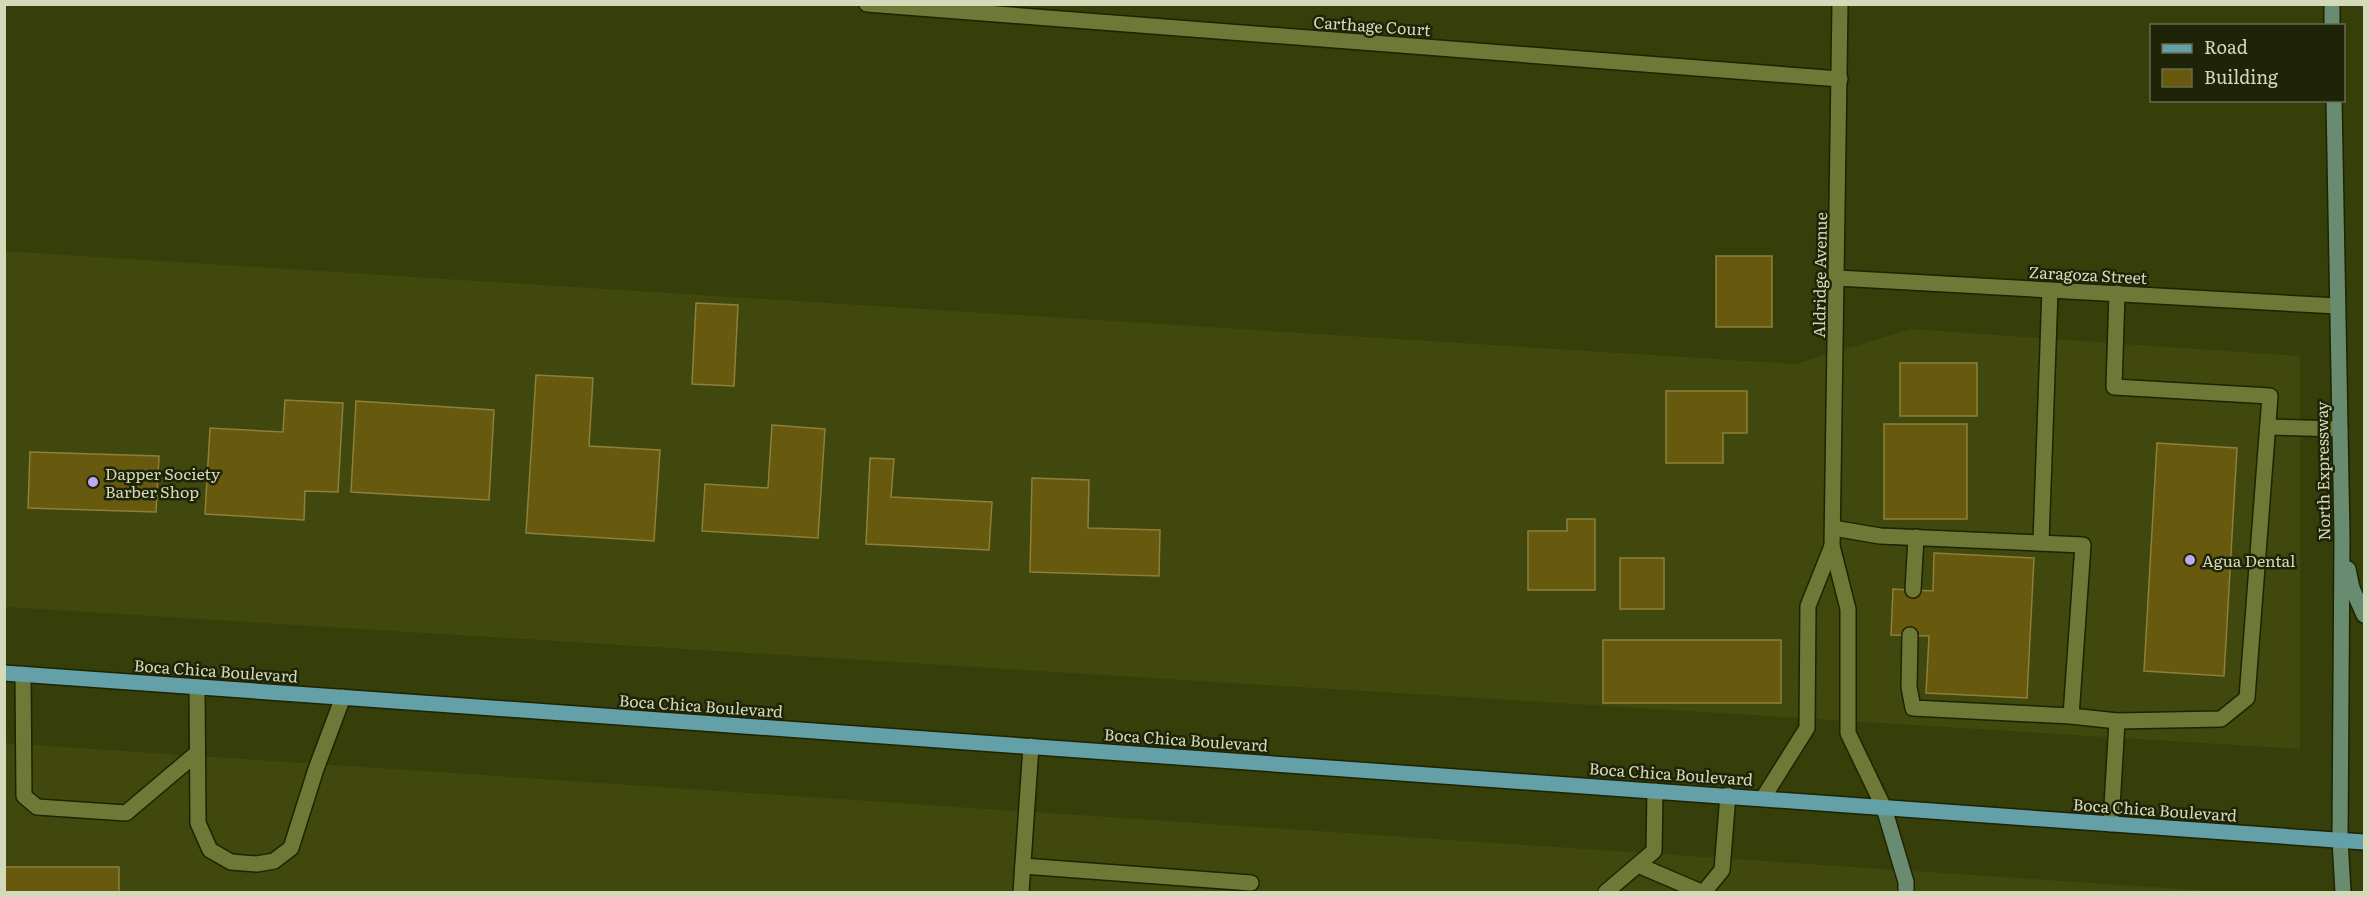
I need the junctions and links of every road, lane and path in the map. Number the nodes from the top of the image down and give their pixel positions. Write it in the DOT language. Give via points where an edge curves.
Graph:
graph roads {
  1 [pos="867,4"];
  2 [pos="1840,4"];
  3 [pos="2332,4"];
  4 [pos="2332,24"];
  5 [pos="1839,79"];
  6 [pos="2334,102"];
  7 [pos="1837,278"];
  8 [pos="2050,290"];
  9 [pos="2117,293"];
  10 [pos="2337,306"];
  11 [pos="2268,427"];
  12 [pos="2340,429"];
  13 [pos="1833,528"];
  14 [pos="1916,537"];
  15 [pos="2342,537"];
  16 [pos="2042,542"];
  17 [pos="1832,546"];
  18 [pos="1913,590"];
  19 [pos="2364,615"];
  20 [pos="1910,635"];
  21 [pos="4,673"];
  22 [pos="23,674"];
  23 [pos="197,687"];
  24 [pos="344,697"];
  25 [pos="2071,716"];
  26 [pos="2117,721"];
  27 [pos="1031,746"];
  28 [pos="197,753"];
  29 [pos="1655,791"];
  30 [pos="1728,795"];
  31 [pos="1763,798"];
  32 [pos="1884,808"];
  33 [pos="2111,824"];
  34 [pos="2340,840"];
  35 [pos="2364,842"];
  36 [pos="1638,865"];
  37 [pos="1023,866"];
  38 [pos="1251,882"];
  39 [pos="1021,892"];
  40 [pos="1606,892"];
  41 [pos="1703,892"];
  42 [pos="1906,892"];
  43 [pos="2343,892"];
  1 -- 5 [label="street, Carthage Court"];
  2 -- 5 [label="street, Aldridge Avenue"];
  3 -- 4 [label="main road"];
  5 -- 7 [label="street, Aldridge Avenue"];
  6 -- 10 [label="main road, North Expressway"];
  7 -- 8 [label="street, Zaragoza Street"];
  7 -- 13 [label="street, Aldridge Avenue"];
  8 -- 9 [label="street, Zaragoza Street"];
  8 -- 16 [label="street"];
  9 -- 10 [label="street, Zaragoza Street"];
  9 -- 11 [label="street" via="2114,387 2270,396"];
  10 -- 12 [label="main road, North Expressway"];
  11 -- 12 [label="street"];
  11 -- 26 [label="street" via="2247,698 2221,719"];
  12 -- 15 [label="main road, North Expressway"];
  13 -- 14 [label="street"];
  13 -- 17 [label="street, Aldridge Avenue"];
  14 -- 16 [label="street"];
  14 -- 18 [label="street"];
  15 -- 19 [label="main road" via="2352,588"];
  15 -- 34 [label="main road, North Expressway"];
  16 -- 25 [label="street" via="2083,545"];
  17 -- 31 [label="street, Aldridge Avenue" via="1808,606 1807,728"];
  17 -- 32 [label="street, Aldridge Avenue" via="1848,609 1848,734"];
  20 -- 25 [label="street" via="1909,687 1913,708"];
  21 -- 22 [label="main road, Boca Chica Boulevard"];
  22 -- 23 [label="main road, Boca Chica Boulevard"];
  22 -- 28 [label="street" via="24,796 37,807 126,813"];
  23 -- 24 [label="main road, Boca Chica Boulevard"];
  23 -- 28 [label="street"];
  24 -- 27 [label="main road, Boca Chica Boulevard"];
  24 -- 28 [label="street" via="291,848 274,861 231,862 210,850 198,823"];
  25 -- 26 [label="street"];
  26 -- 33 [label="street"];
  27 -- 29 [label="main road, Boca Chica Boulevard"];
  27 -- 37 [label="street"];
  29 -- 30 [label="main road, Boca Chica Boulevard"];
  29 -- 36 [label="street" via="1654,851"];
  30 -- 31 [label="main road, Boca Chica Boulevard"];
  30 -- 41 [label="street" via="1722,870"];
  31 -- 32 [label="main road, Boca Chica Boulevard"];
  32 -- 33 [label="main road, Boca Chica Boulevard"];
  32 -- 42 [label="main road"];
  33 -- 34 [label="main road, Boca Chica Boulevard"];
  34 -- 35 [label="main road, Boca Chica Boulevard"];
  34 -- 43 [label="main road, North Expressway"];
  36 -- 40 [label="street"];
  36 -- 41 [label="street"];
  37 -- 38 [label="street"];
  37 -- 39 [label="street"];
}
